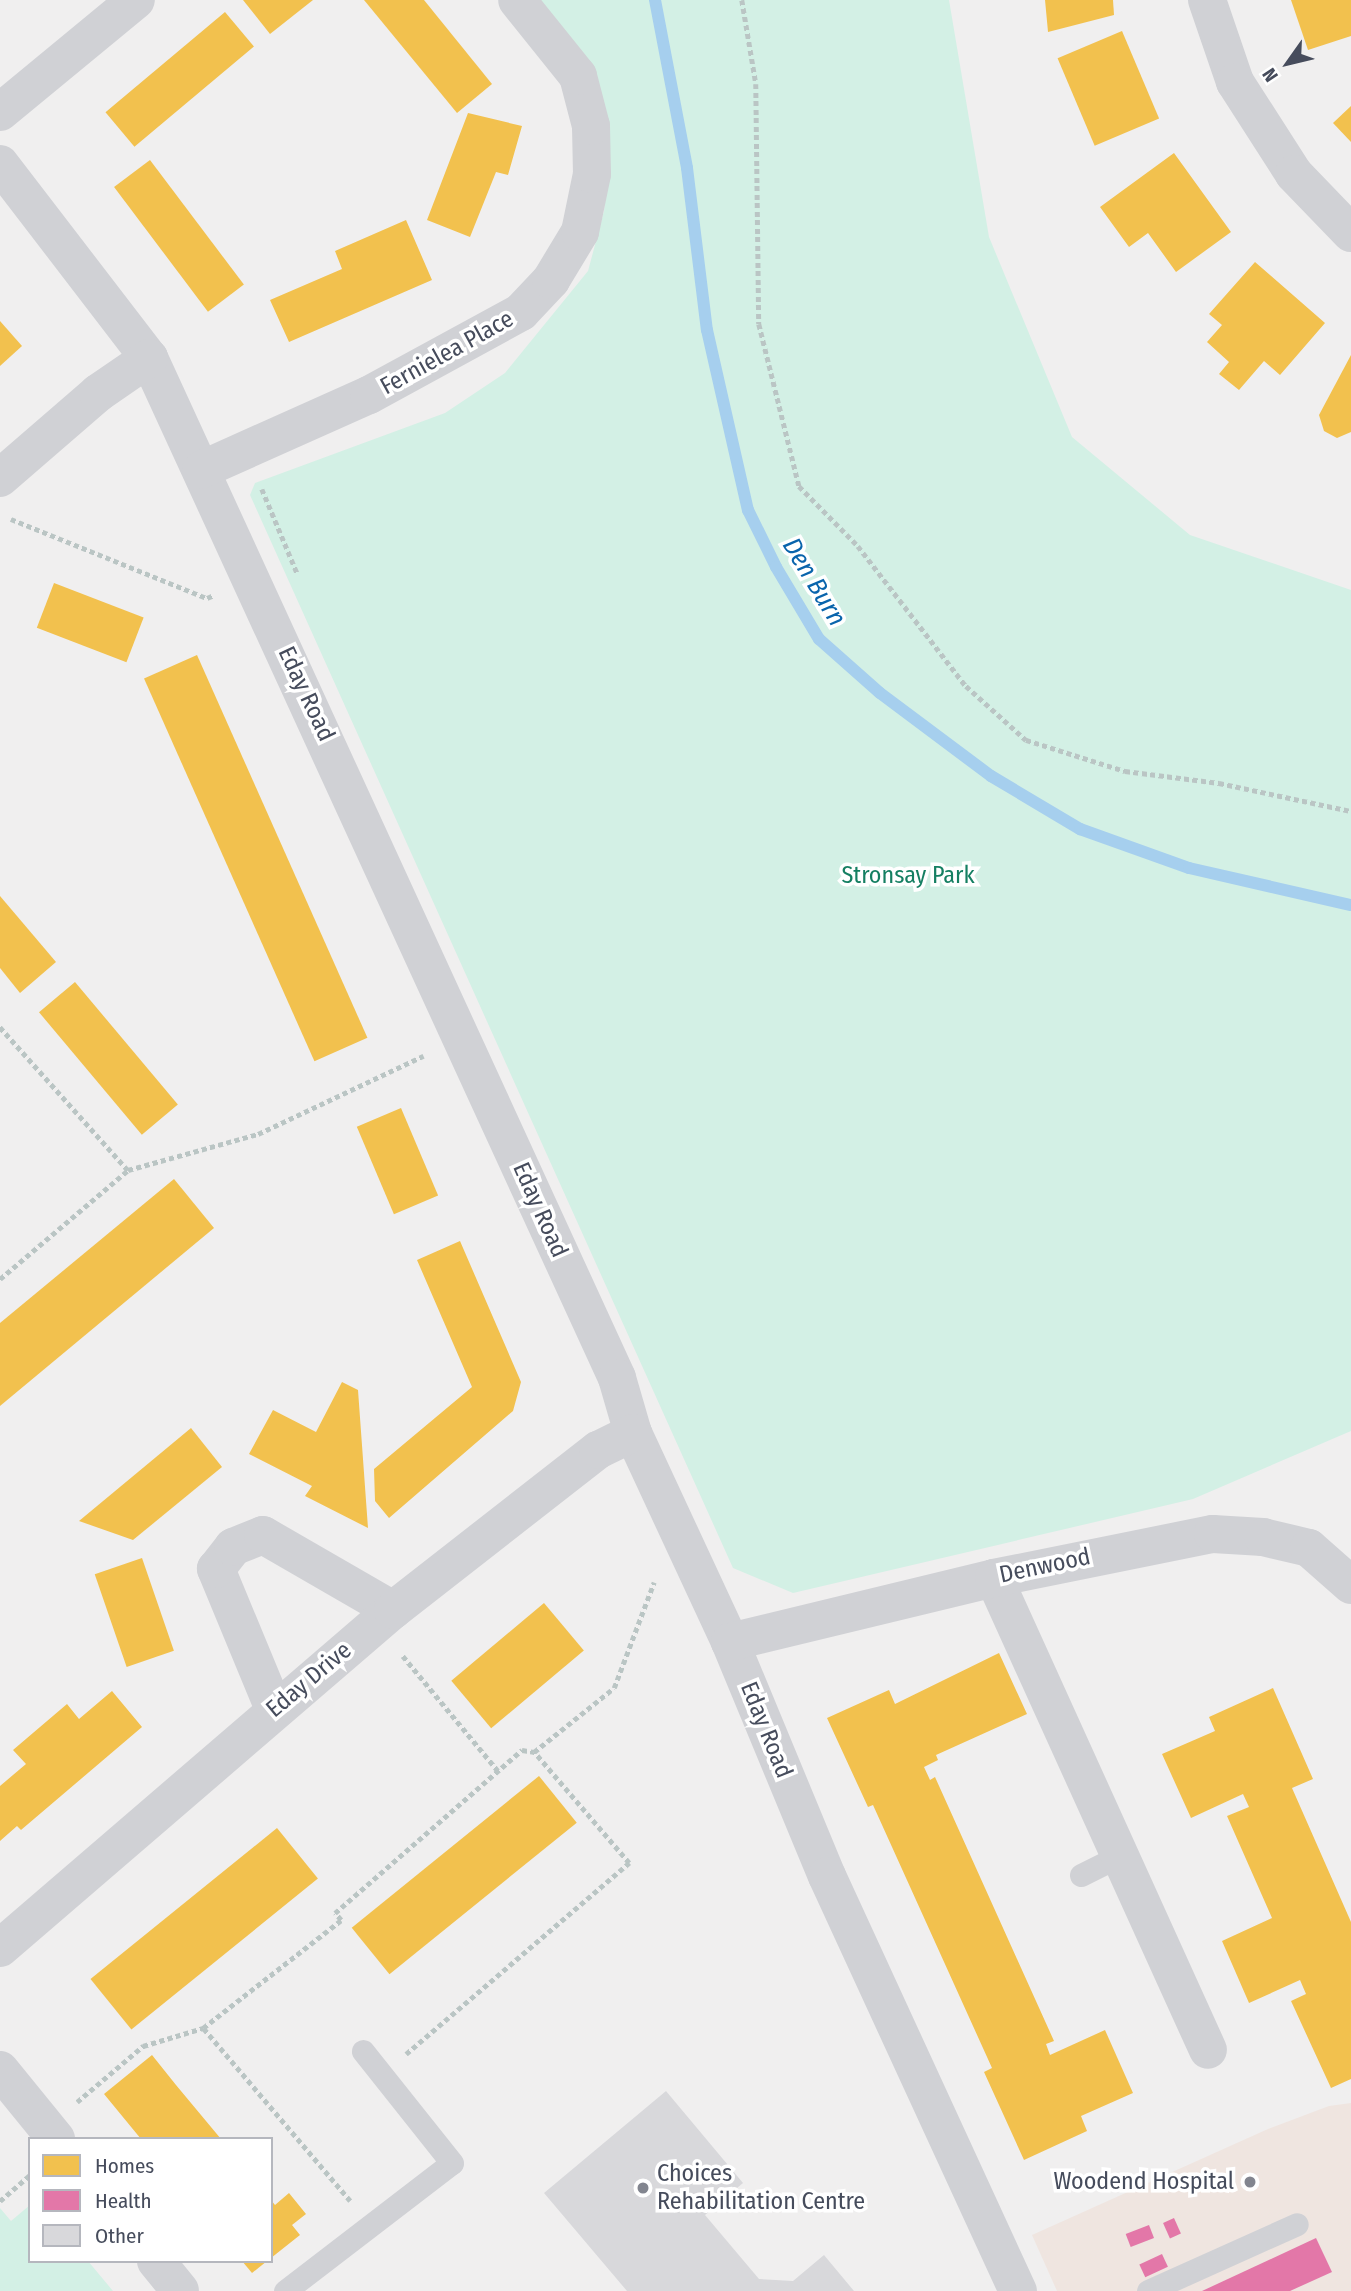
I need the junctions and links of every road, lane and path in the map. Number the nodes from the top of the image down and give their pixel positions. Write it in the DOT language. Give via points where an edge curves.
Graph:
graph roads {
  1 [pos="135,0"];
  2 [pos="517,0"];
  3 [pos="742,0"];
  4 [pos="1207,0"];
  5 [pos="0,112"];
  6 [pos="0,164"];
  7 [pos="1351,233"];
  8 [pos="149,358"];
  9 [pos="201,470"];
  10 [pos="0,478"];
  11 [pos="0,515"];
  12 [pos="253,578"];
  13 [pos="1351,811"];
  14 [pos="1,1029"];
  15 [pos="463,1038"];
  16 [pos="128,1170"];
  17 [pos="0,1279"];
  18 [pos="634,1433"];
  19 [pos="691,1556"];
  20 [pos="993,1578"];
  21 [pos="1351,1585"];
  22 [pos="393,1610"];
  23 [pos="730,1642"];
  24 [pos="274,1709"];
  25 [pos="534,1752"];
  26 [pos="498,1771"];
  27 [pos="1119,1856"];
  28 [pos="1080,1875"];
  29 [pos="0,1948"];
  30 [pos="203,2028"];
  31 [pos="1208,2050"];
  32 [pos="363,2051"];
  33 [pos="0,2070"];
  34 [pos="382,2074"];
  35 [pos="51,2133"];
  36 [pos="28,2177"];
  37 [pos="0,2201"];
  38 [pos="1297,2224"];
  39 [pos="371,2225"];
  40 [pos="158,2263"];
  41 [pos="180,2291"];
  42 [pos="285,2291"];
  43 [pos="1018,2291"];
  44 [pos="1148,2291"];
  1 -- 5 [label="street"];
  2 -- 9 [label="street, Fernielea Place" via="578,76 590,126 592,174 580,232 551,280 521,312 369,395"];
  3 -- 13 [label="path" via="757,84 760,324 799,486 858,547 966,686 1026,740 1125,771 1219,783"];
  4 -- 7 [label="street" via="1235,82 1294,174"];
  6 -- 8 [label="street, Eday Road"];
  8 -- 9 [label="street, Eday Road"];
  8 -- 10 [label="street" via="98,393"];
  9 -- 12 [label="street, Eday Road"];
  11 -- 12 [label="path" via="207,598"];
  12 -- 15 [label="street, Eday Road"];
  14 -- 16 [label="path"];
  15 -- 16 [label="path" via="258,1134"];
  15 -- 18 [label="street, Eday Road" via="617,1378"];
  16 -- 17 [label="path"];
  18 -- 19 [label="street, Eday Road"];
  18 -- 22 [label="street, Eday Drive" via="598,1450"];
  19 -- 23 [label="street, Eday Road"];
  19 -- 25 [label="path" via="657,1575 614,1688"];
  20 -- 21 [label="street, Denwood" via="1213,1534 1263,1537 1309,1548"];
  20 -- 23 [label="street, Denwood"];
  20 -- 27 [label="street"];
  22 -- 24 [label="street, Eday Drive"];
  22 -- 24 [label="street" via="263,1535 233,1547 216,1569"];
  22 -- 26 [label="path" via="395,1646"];
  23 -- 43 [label="street, Eday Road" via="827,1876"];
  24 -- 29 [label="street, Eday Drive"];
  25 -- 26 [label="path" via="522,1751"];
  25 -- 34 [label="path" via="629,1863"];
  26 -- 30 [label="path" via="335,1913 341,1920"];
  27 -- 28 [label="lane"];
  27 -- 31 [label="street"];
  30 -- 35 [label="path" via="143,2046"];
  30 -- 39 [label="path"];
  32 -- 34 [label="lane"];
  33 -- 35 [label="street"];
  34 -- 39 [label="lane" via="452,2163"];
  36 -- 37 [label="path"];
  38 -- 44 [label="lane"];
  39 -- 42 [label="lane"];
  40 -- 41 [label="street"];
}
